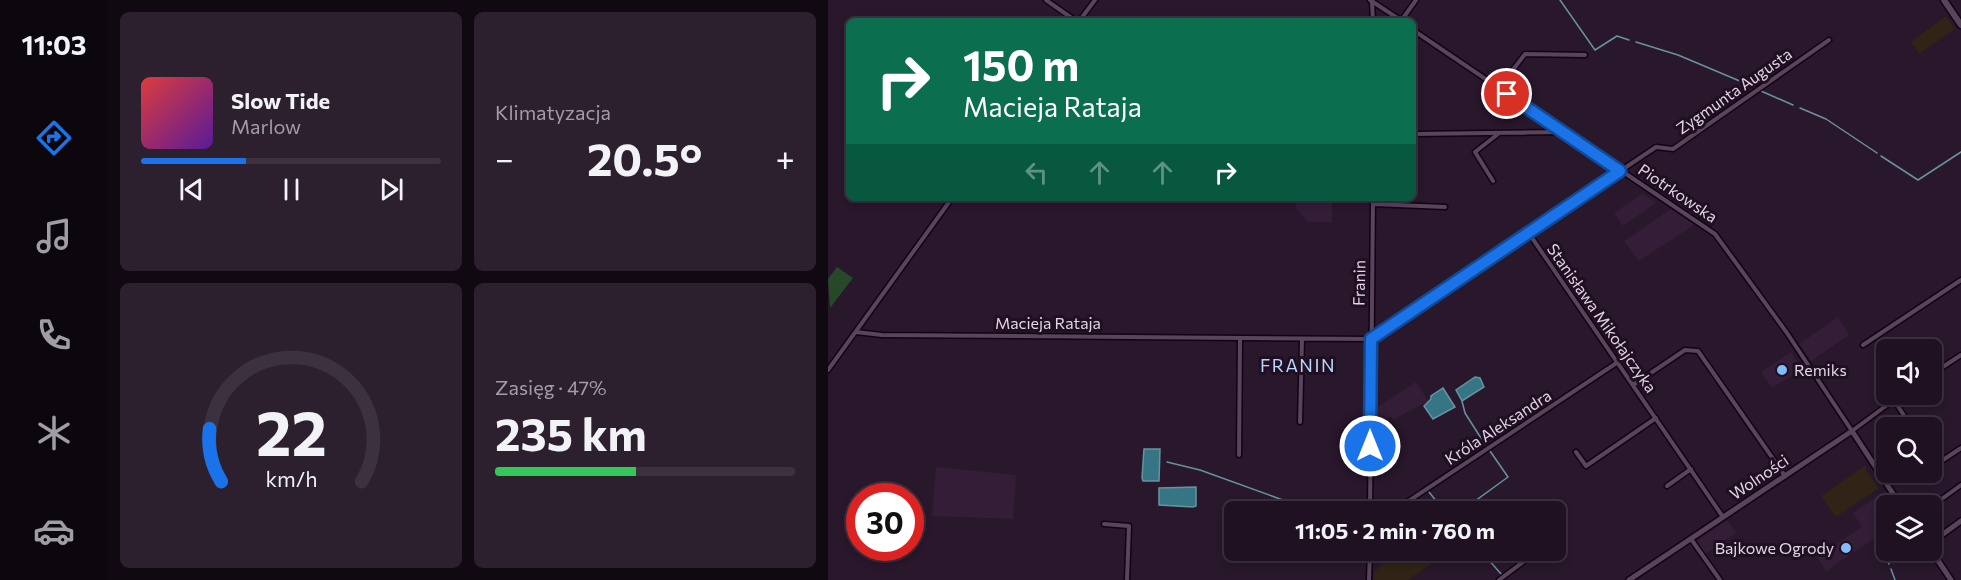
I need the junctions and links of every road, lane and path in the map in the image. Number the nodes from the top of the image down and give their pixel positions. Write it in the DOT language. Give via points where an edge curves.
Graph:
graph roads {
  1 [pos="1046,0"];
  2 [pos="1095,0"];
  3 [pos="1416,0"];
  4 [pos="1944,0"];
  5 [pos="1371,1"];
  6 [pos="1074,18"];
  7 [pos="1081,18"];
  8 [pos="1374,18"];
  9 [pos="1396,18"];
  10 [pos="1403,18"];
  11 [pos="1961,25"];
  12 [pos="1416,32"];
  13 [pos="1829,40"];
  14 [pos="1585,55"];
  15 [pos="1488,82"];
  16 [pos="1563,132"];
  17 [pos="1416,134"];
  18 [pos="1498,134"];
  19 [pos="1620,171"];
  20 [pos="1492,181"];
  21 [pos="950,201"];
  22 [pos="1373,204"];
  23 [pos="1445,207"];
  24 [pos="1528,232"];
  25 [pos="1961,280"];
  26 [pos="856,332"];
  27 [pos="1240,339"];
  28 [pos="1302,339"];
  29 [pos="1371,339"];
  30 [pos="1863,345"];
  31 [pos="1961,355"];
  32 [pos="1618,362"];
  33 [pos="1942,367"];
  34 [pos="828,370"];
  35 [pos="1633,385"];
  36 [pos="1887,405"];
  37 [pos="1656,417"];
  38 [pos="1300,422"];
  39 [pos="1852,430"];
  40 [pos="1961,448"];
  41 [pos="1576,452"];
  42 [pos="1239,455"];
  43 [pos="1942,461"];
  44 [pos="1690,469"];
  45 [pos="1785,476"];
  46 [pos="1961,485"];
  47 [pos="1667,486"];
  48 [pos="1894,495"];
  49 [pos="1942,499"];
  50 [pos="1370,501"];
  51 [pos="1409,501"];
  52 [pos="1723,517"];
  53 [pos="1961,521"];
  54 [pos="1104,524"];
  55 [pos="1942,535"];
  56 [pos="1691,538"];
  57 [pos="1370,561"];
  58 [pos="1524,561"];
  59 [pos="1938,561"];
  60 [pos="1127,580"];
  61 [pos="1369,580"];
  62 [pos="1499,580"];
  63 [pos="1629,580"];
  64 [pos="1720,580"];
  65 [pos="1951,580"];
  1 -- 6 [label="street"];
  2 -- 7 [label="street"];
  3 -- 10 [label="street"];
  4 -- 11 [label="main road"];
  5 -- 8 [label="street"];
  5 -- 9 [label="street"];
  12 -- 15 [label="street, Piotrkowska"];
  13 -- 19 [label="street, Zygmunta Augusta" via="1673,149 1656,147"];
  14 -- 15 [label="street" via="1525,54 1509,75"];
  15 -- 16 [label="street, Piotrkowska"];
  16 -- 18 [label="street"];
  16 -- 19 [label="street, Piotrkowska"];
  17 -- 18 [label="street"];
  18 -- 20 [label="street" via="1475,152"];
  19 -- 24 [label="street"];
  19 -- 39 [label="street, Piotrkowska" via="1719,238"];
  21 -- 26 [label="street"];
  22 -- 23 [label="street"];
  22 -- 29 [label="street, Franin"];
  24 -- 29 [label="street"];
  24 -- 32 [label="street, Stanisława Mikołajczyka"];
  25 -- 30 [label="street"];
  26 -- 27 [label="street, Macieja Rataja"];
  26 -- 34 [label="street"];
  27 -- 28 [label="street, Macieja Rataja"];
  27 -- 42 [label="street"];
  28 -- 29 [label="street, Macieja Rataja"];
  28 -- 38 [label="street"];
  29 -- 50 [label="street, Franin"];
  31 -- 33 [label="street"];
  32 -- 35 [label="street, Stanisława Mikołajczyka"];
  32 -- 51 [label="street, Króla Aleksandra"];
  35 -- 37 [label="street, Stanisława Mikołajczyka"];
  35 -- 45 [label="street" via="1686,350 1698,351"];
  36 -- 39 [label="street, Wolności"];
  37 -- 41 [label="street, Stanisława Mikołajczyka" via="1586,466"];
  37 -- 44 [label="street, Stanisława Mikołajczyka"];
  39 -- 45 [label="street, Wolności"];
  39 -- 48 [label="street, Piotrkowska"];
  40 -- 43 [label="street"];
  44 -- 47 [label="street"];
  44 -- 52 [label="street, Stanisława Mikołajczyka"];
  45 -- 52 [label="street, Wolności"];
  46 -- 49 [label="street"];
  52 -- 56 [label="street, Wolności"];
  53 -- 55 [label="street"];
  54 -- 60 [label="street" via="1129,526"];
  56 -- 63 [label="street, Wolności"];
  56 -- 64 [label="street"];
  57 -- 61 [label="street"];
  58 -- 62 [label="street"];
  59 -- 65 [label="street"];
}
